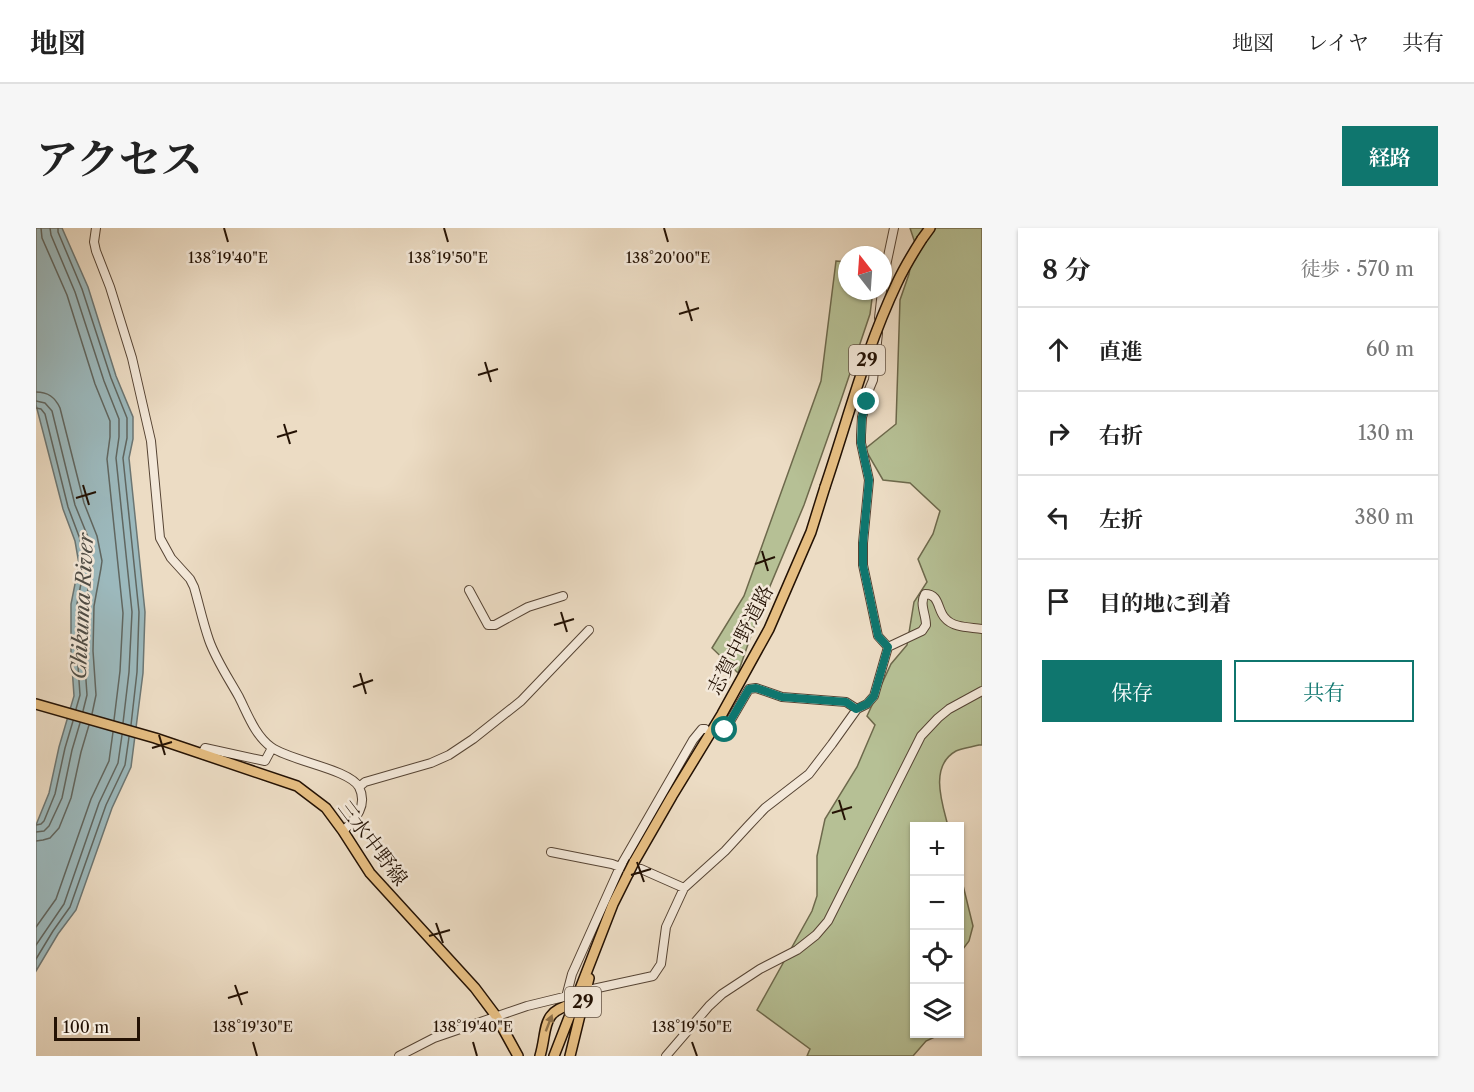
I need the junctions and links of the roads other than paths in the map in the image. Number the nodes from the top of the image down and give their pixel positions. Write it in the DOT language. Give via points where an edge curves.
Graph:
graph roads {
  1 [pos="96,228"];
  2 [pos="894,228"];
  3 [pos="930,228"];
  4 [pos="890,246"];
  5 [pos="881,300"];
  6 [pos="469,591"];
  7 [pos="563,596"];
  8 [pos="982,629"];
  9 [pos="588,630"];
  10 [pos="888,647"];
  11 [pos="982,691"];
  12 [pos="36,704"];
  13 [pos="856,709"];
  14 [pos="705,729"];
  15 [pos="725,730"];
  16 [pos="272,748"];
  17 [pos="202,754"];
  18 [pos="359,787"];
  19 [pos="343,831"];
  20 [pos="552,852"];
  21 [pos="624,870"];
  22 [pos="684,888"];
  23 [pos="595,949"];
  24 [pos="593,989"];
  25 [pos="570,998"];
  26 [pos="496,1016"];
  27 [pos="399,1056"];
  28 [pos="518,1056"];
  29 [pos="540,1056"];
  30 [pos="554,1056"];
  31 [pos="570,1056"];
  32 [pos="666,1056"];
  1 -- 16 [label="street" via="93,242 132,357 151,441 160,538 190,579 209,640 258,734"];
  2 -- 4 [label="street"];
  3 -- 21 [label="main road, 志賀中野道路 / 29, bridge" via="897,282 885,311 811,532 769,629 634,861"];
  5 -- 10 [label="street" via="873,380 862,417 861,443 869,480 863,565 878,636"];
  6 -- 7 [label="street" via="488,625 495,626 528,607"];
  8 -- 10 [label="street" via="956,625 944,618 929,593 922,598 926,622 922,631"];
  9 -- 18 [label="street" via="521,701 472,739 431,763"];
  10 -- 13 [label="street" via="874,696"];
  11 -- 32 [label="street" via="949,709 921,736 828,921 816,935 722,994"];
  12 -- 17 [label="main road, 三水中野線"];
  13 -- 15 [label="street" via="846,702 782,697 749,689"];
  13 -- 22 [label="street" via="809,774 765,808"];
  14 -- 21 [label="street" via="693,740"];
  16 -- 17 [label="street" via="265,761 206,748"];
  16 -- 18 [label="street" via="336,772"];
  17 -- 19 [label="main road, 三水中野線" via="297,786 326,808"];
  18 -- 19 [label="street" via="362,808"];
  19 -- 26 [label="main road, 三水中野線" via="370,873"];
  20 -- 21 [label="street"];
  21 -- 22 [label="street" via="641,869"];
  21 -- 23 [label="main road, 志賀中野道路 / 29"];
  21 -- 25 [label="street" via="572,974"];
  22 -- 24 [label="street" via="666,927 661,964 653,976"];
  23 -- 25 [label="main road, 志賀中野道路 / 29"];
  23 -- 31 [label="main road, 29"];
  25 -- 26 [label="street"];
  29 -- 25 [label="main road, 29, one-way" via="550,1016"];
  25 -- 30 [label="main road, 志賀中野道路 / 29"];
  26 -- 27 [label="street" via="434,1038"];
  26 -- 28 [label="main road, 三水中野線"];
}
